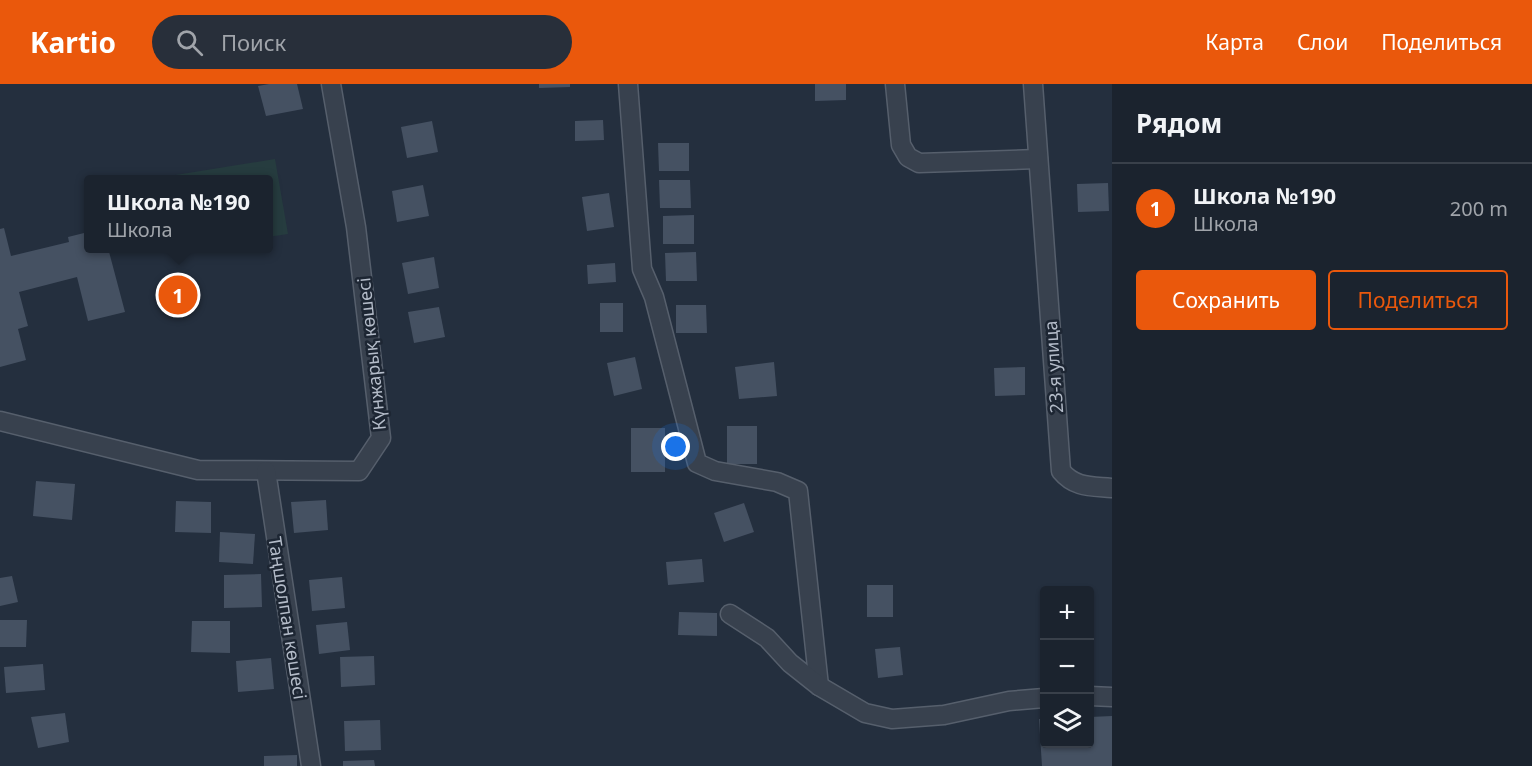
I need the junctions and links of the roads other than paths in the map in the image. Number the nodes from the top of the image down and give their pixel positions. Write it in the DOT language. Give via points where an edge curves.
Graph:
graph roads {
  1 [pos="332,84"];
  2 [pos="628,84"];
  3 [pos="895,84"];
  4 [pos="1033,84"];
  5 [pos="1038,159"];
  6 [pos="0,421"];
  7 [pos="266,471"];
  8 [pos="1112,488"];
  9 [pos="730,614"];
  10 [pos="819,686"];
  11 [pos="1094,696"];
  12 [pos="1112,697"];
  13 [pos="1040,698"];
  14 [pos="311,766"];
  1 -- 7 [label="street, Күнжарық көшесі" via="356,227 381,438 359,471"];
  2 -- 10 [label="street" via="642,269 654,297 697,463 715,471 777,482 798,491"];
  3 -- 5 [label="street" via="901,144 908,157 919,163"];
  4 -- 5 [label="street, 23-я улица"];
  5 -- 8 [label="street, 23-я улица" via="1061,471 1070,481"];
  6 -- 7 [label="street, Күнжарық көшесі" via="198,470"];
  7 -- 14 [label="street, Таңшолпан көшесі"];
  9 -- 10 [label="street" via="766,638"];
  10 -- 13 [label="street" via="865,713 892,719 944,715"];
  11 -- 12 [label="street"];
}
